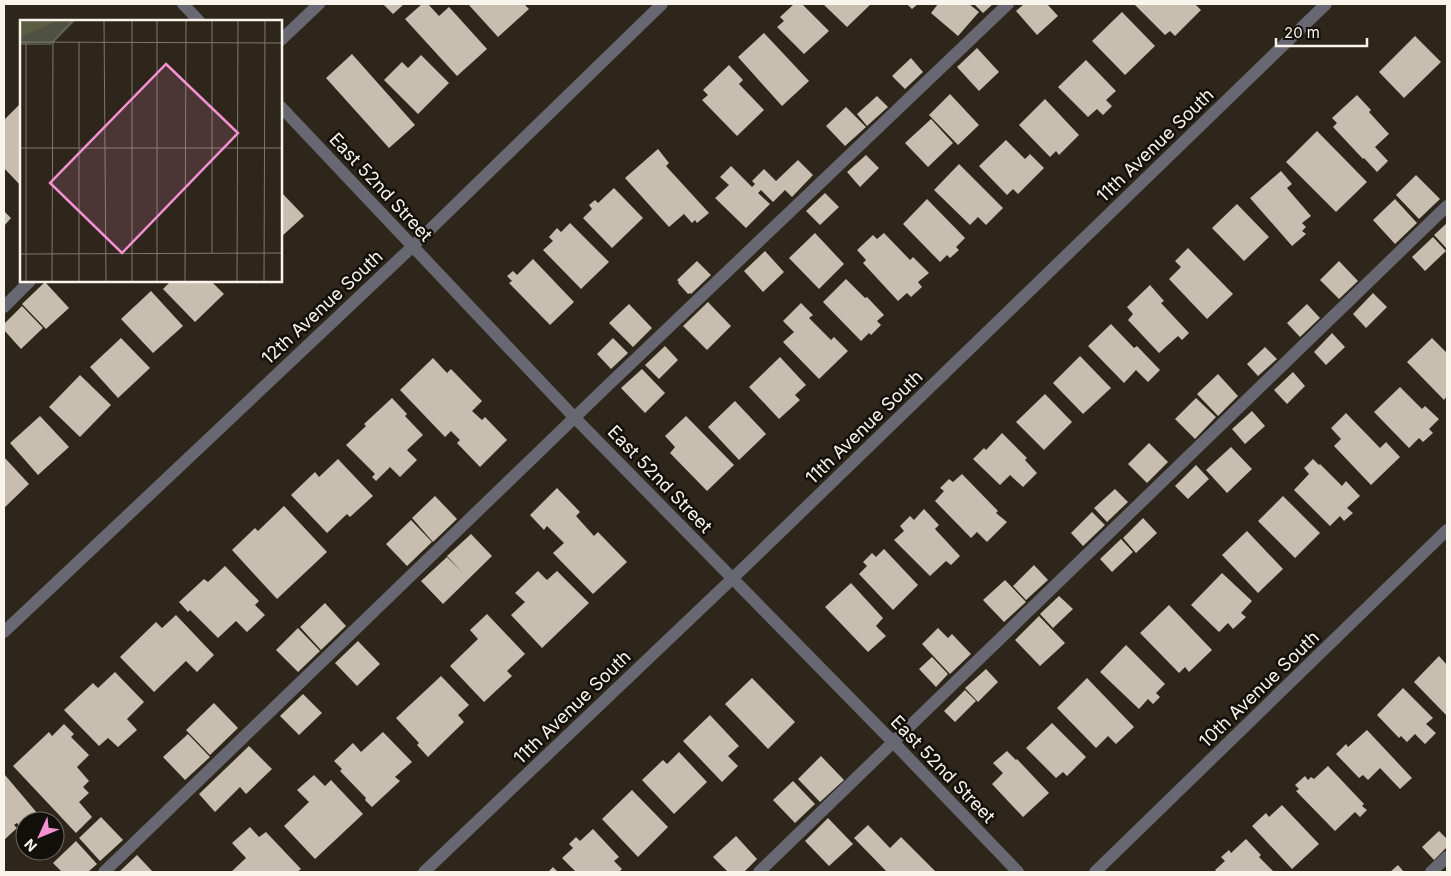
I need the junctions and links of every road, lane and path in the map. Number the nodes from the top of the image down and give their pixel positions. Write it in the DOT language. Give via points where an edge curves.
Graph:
graph roads {
  1 [pos="182,4"];
  2 [pos="319,4"];
  3 [pos="662,4"];
  4 [pos="1008,4"];
  5 [pos="1326,4"];
  6 [pos="198,20"];
  7 [pos="282,39"];
  8 [pos="282,108"];
  9 [pos="1447,206"];
  10 [pos="412,246"];
  11 [pos="29,282"];
  12 [pos="4,307"];
  13 [pos="575,418"];
  14 [pos="1447,530"];
  15 [pos="733,578"];
  16 [pos="4,632"];
  17 [pos="894,742"];
  18 [pos="1447,857"];
  19 [pos="104,872"];
  20 [pos="424,872"];
  21 [pos="759,872"];
  22 [pos="1018,872"];
  23 [pos="1095,872"];
  24 [pos="1431,872"];
  1 -- 6 [label="street"];
  2 -- 7 [label="street"];
  3 -- 10 [label="street, 12th Avenue South"];
  4 -- 13 [label="street"];
  5 -- 15 [label="street, 11th Avenue South"];
  8 -- 10 [label="street, East 52nd Street"];
  9 -- 17 [label="street"];
  10 -- 13 [label="street, East 52nd Street"];
  10 -- 16 [label="street, 12th Avenue South"];
  11 -- 12 [label="street"];
  13 -- 15 [label="street, East 52nd Street"];
  13 -- 19 [label="street"];
  14 -- 23 [label="street, 10th Avenue South"];
  15 -- 17 [label="street, East 52nd Street"];
  15 -- 20 [label="street, 11th Avenue South"];
  17 -- 21 [label="street"];
  17 -- 22 [label="street, East 52nd Street"];
  18 -- 24 [label="street"];
}
